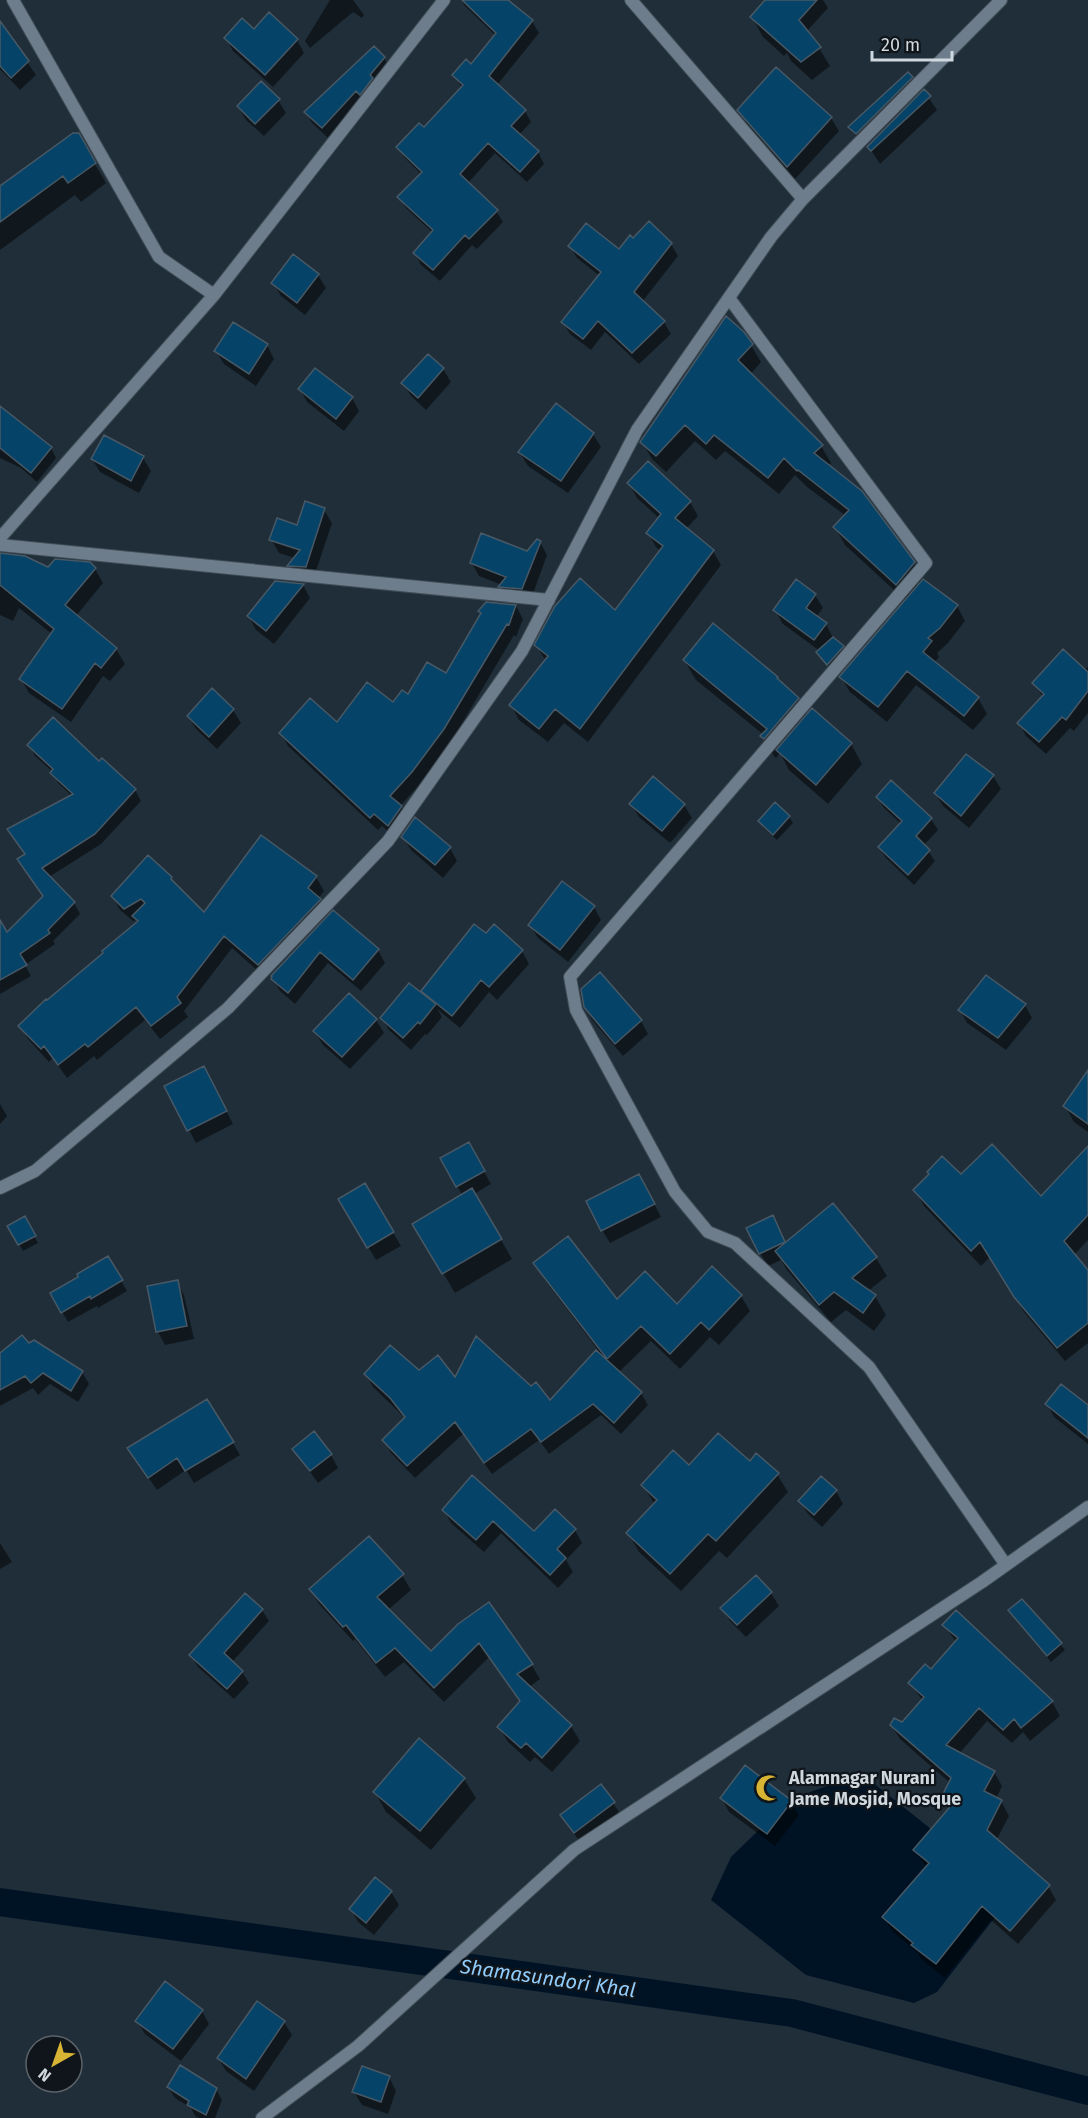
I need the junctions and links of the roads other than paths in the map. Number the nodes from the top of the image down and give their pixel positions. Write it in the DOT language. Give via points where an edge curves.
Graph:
graph roads {
  1 [pos="13,0"];
  2 [pos="444,0"];
  3 [pos="631,0"];
  4 [pos="1001,0"];
  5 [pos="803,199"];
  6 [pos="214,295"];
  7 [pos="729,298"];
  8 [pos="0,538"];
  9 [pos="0,545"];
  10 [pos="549,600"];
  11 [pos="0,1188"];
  12 [pos="1088,1507"];
  13 [pos="1006,1565"];
  14 [pos="262,2118"];
  1 -- 6 [label="street" via="159,257"];
  2 -- 6 [label="street"];
  3 -- 5 [label="street"];
  4 -- 5 [label="street"];
  5 -- 7 [label="street"];
  6 -- 8 [label="street"];
  7 -- 10 [label="street" via="637,430"];
  7 -- 13 [label="street" via="926,563 570,977 576,1010 675,1192 708,1232 735,1243 869,1366"];
  9 -- 10 [label="street"];
  10 -- 11 [label="street" via="522,651 388,841 228,1008 35,1171"];
  12 -- 13 [label="street"];
  13 -- 14 [label="street" via="574,1850 358,2046"];
}
